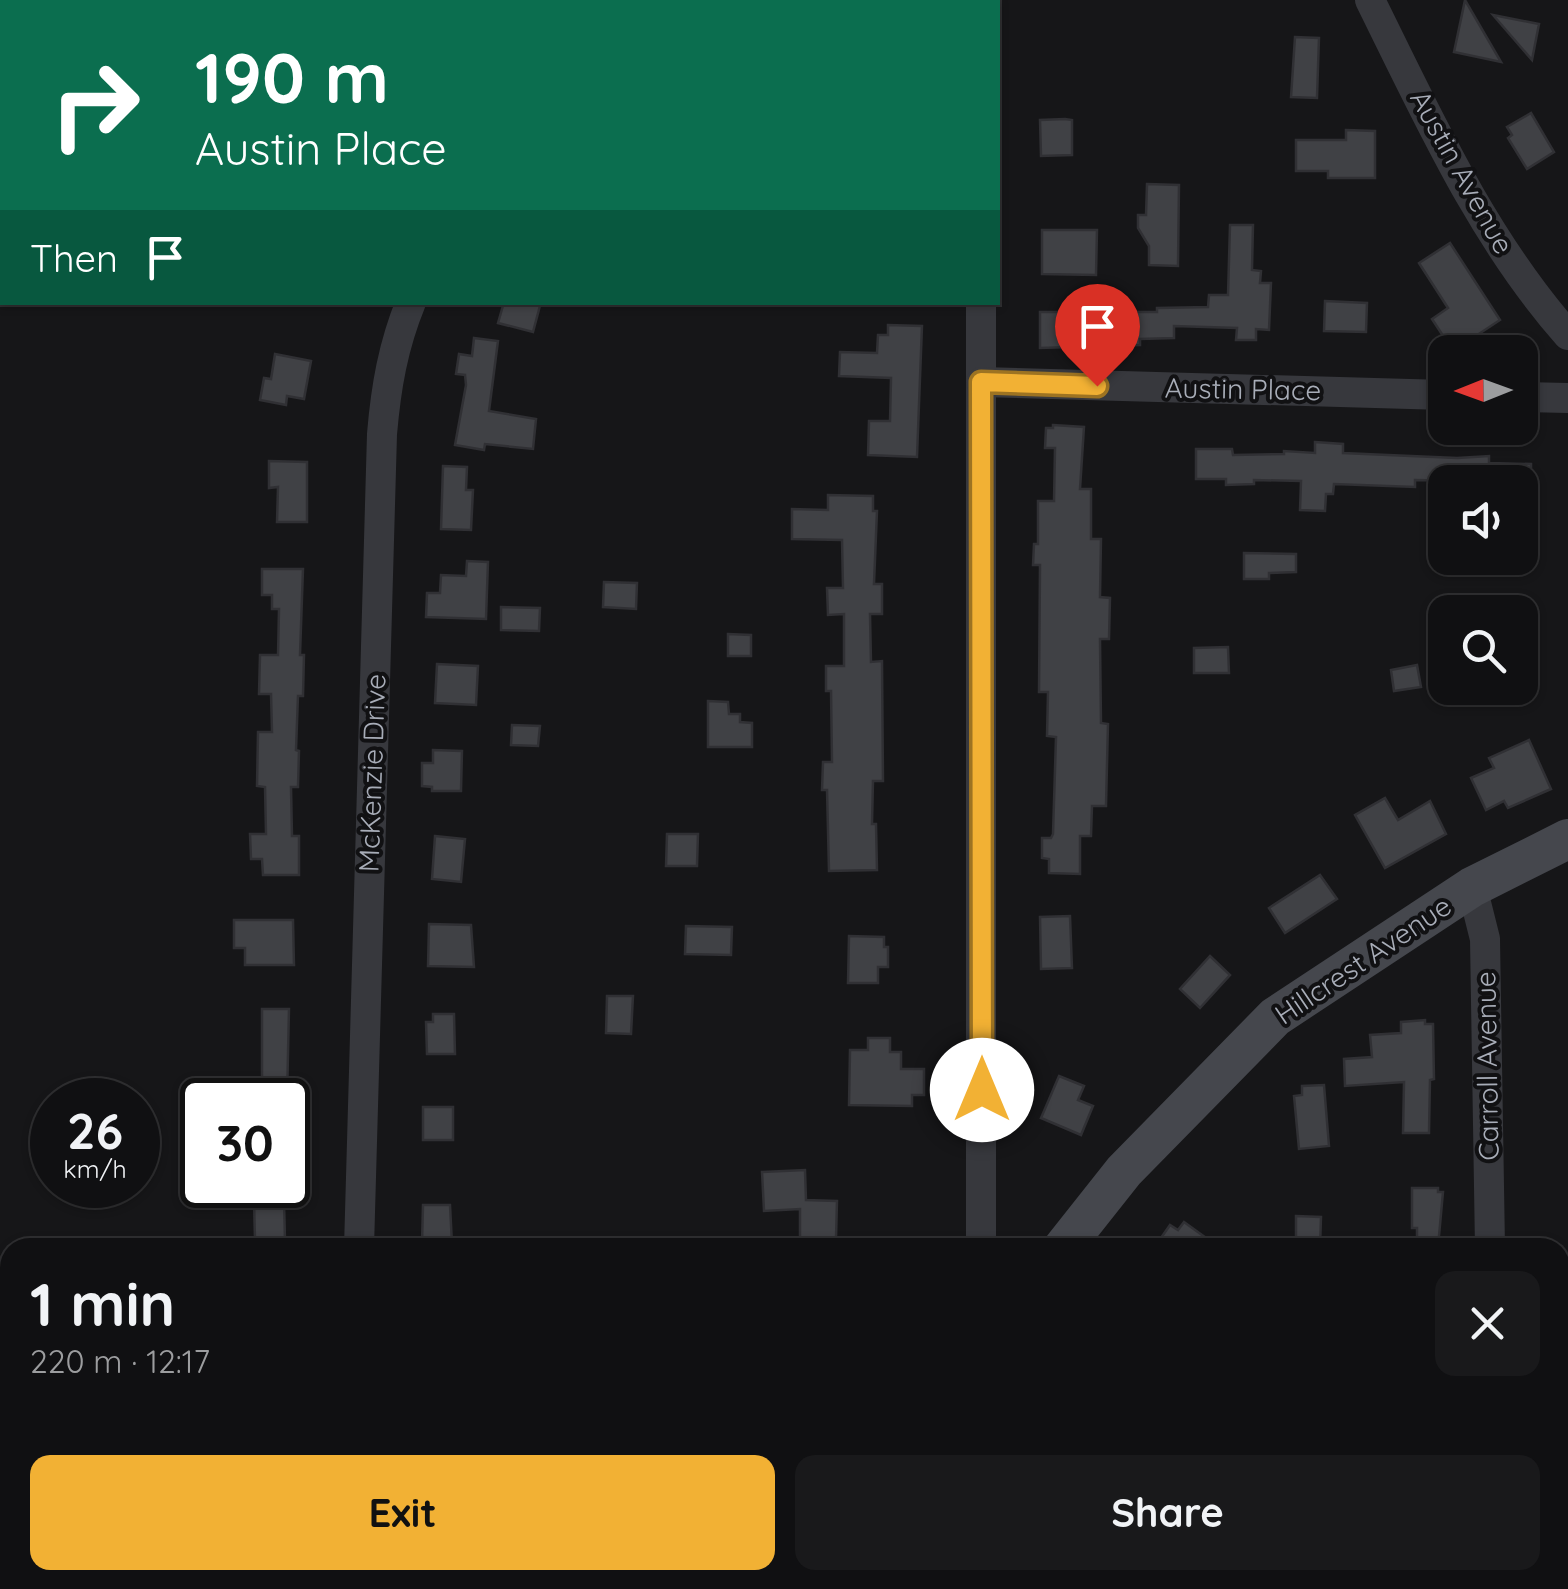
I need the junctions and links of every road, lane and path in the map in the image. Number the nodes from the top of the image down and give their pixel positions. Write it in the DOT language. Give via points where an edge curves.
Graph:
graph roads {
  1 [pos="1371,0"];
  2 [pos="410,305"];
  3 [pos="981,305"];
  4 [pos="1568,335"];
  5 [pos="981,382"];
  6 [pos="1428,394"];
  7 [pos="1538,397"];
  8 [pos="1568,398"];
  9 [pos="1568,839"];
  10 [pos="1472,886"];
  11 [pos="359,1238"];
  12 [pos="982,1238"];
  13 [pos="1071,1238"];
  14 [pos="1490,1238"];
  1 -- 4 [label="street, Austin Avenue" via="1482,213 1533,296"];
  2 -- 11 [label="street, McKenzie Drive" via="386,380 382,434"];
  3 -- 5 [label="street"];
  5 -- 6 [label="street, Austin Place"];
  5 -- 12 [label="street"];
  7 -- 8 [label="street"];
  9 -- 10 [label="street, Hillcrest Avenue"];
  10 -- 13 [label="street, Hillcrest Avenue" via="1274,1017 1124,1171"];
  10 -- 14 [label="street, Carroll Avenue" via="1485,939"];
}
